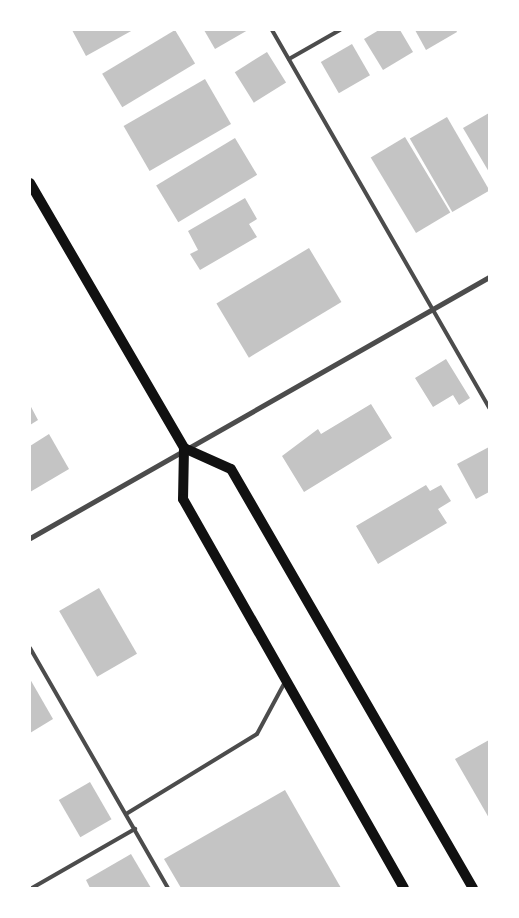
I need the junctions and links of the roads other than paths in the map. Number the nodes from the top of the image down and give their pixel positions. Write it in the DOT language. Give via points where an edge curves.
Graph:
graph roads {
  1 [pos="272,30"];
  2 [pos="340,30"];
  3 [pos="289,59"];
  4 [pos="30,183"];
  5 [pos="489,277"];
  6 [pos="432,310"];
  7 [pos="489,408"];
  8 [pos="184,448"];
  9 [pos="30,538"];
  10 [pos="30,648"];
  11 [pos="285,682"];
  12 [pos="126,814"];
  13 [pos="135,829"];
  14 [pos="32,888"];
  15 [pos="168,888"];
  16 [pos="404,888"];
  17 [pos="473,888"];
  1 -- 3 [label="lane"];
  2 -- 3 [label="lane"];
  3 -- 6 [label="lane"];
  4 -- 8 [label="main road"];
  5 -- 6 [label="street"];
  6 -- 7 [label="lane"];
  6 -- 8 [label="street"];
  8 -- 9 [label="street"];
  8 -- 11 [label="main road" via="184,498"];
  8 -- 17 [label="main road" via="231,469"];
  10 -- 12 [label="lane"];
  11 -- 12 [label="lane" via="257,734"];
  11 -- 16 [label="main road"];
  12 -- 13 [label="lane"];
  13 -- 14 [label="lane"];
  13 -- 15 [label="lane"];
}
